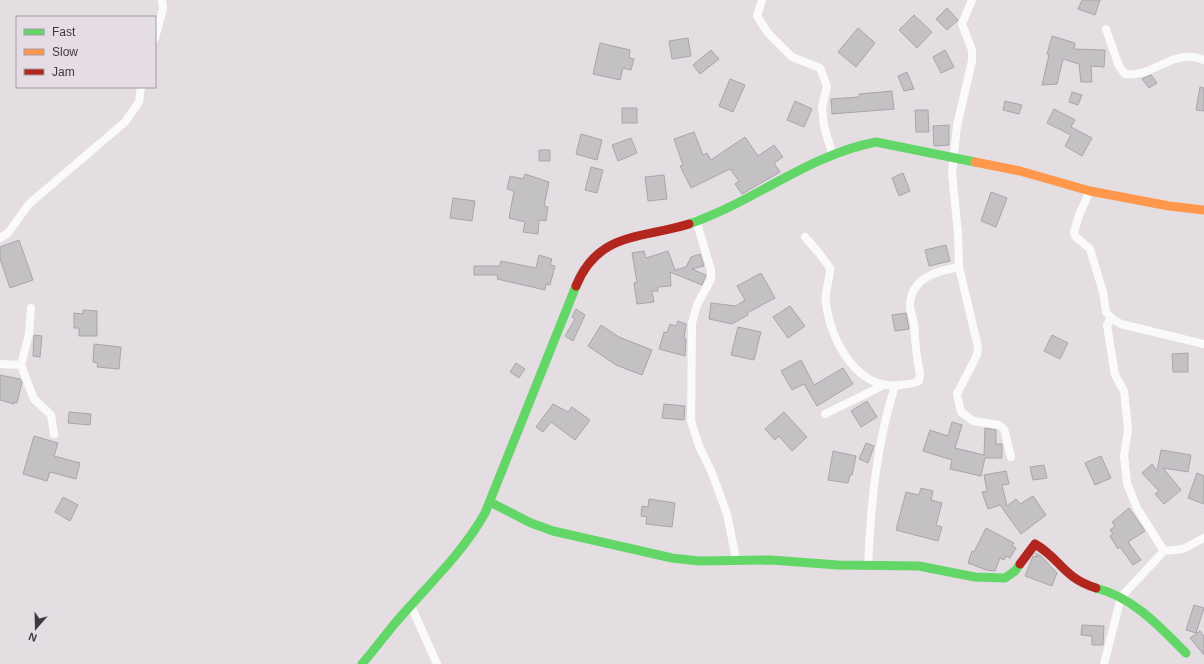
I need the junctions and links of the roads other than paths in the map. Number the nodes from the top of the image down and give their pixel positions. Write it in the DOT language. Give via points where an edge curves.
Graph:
graph roads {
  1 [pos="162,0"];
  2 [pos="762,0"];
  3 [pos="972,0"];
  4 [pos="1106,29"];
  5 [pos="156,34"];
  6 [pos="1204,60"];
  7 [pos="141,88"];
  8 [pos="832,154"];
  9 [pos="953,157"];
  10 [pos="1090,191"];
  11 [pos="1204,210"];
  12 [pos="696,220"];
  13 [pos="805,237"];
  14 [pos="0,238"];
  15 [pos="959,267"];
  16 [pos="31,308"];
  17 [pos="1111,318"];
  18 [pos="1204,344"];
  19 [pos="0,364"];
  20 [pos="21,365"];
  21 [pos="884,384"];
  22 [pos="895,386"];
  23 [pos="825,414"];
  24 [pos="54,434"];
  25 [pos="1011,457"];
  26 [pos="490,502"];
  27 [pos="1204,538"];
  28 [pos="1164,551"];
  29 [pos="736,560"];
  30 [pos="868,566"];
  31 [pos="1121,596"];
  32 [pos="411,606"];
  33 [pos="1186,653"];
  34 [pos="362,664"];
  35 [pos="437,664"];
  36 [pos="1104,664"];
  1 -- 5 [label="street" via="163,9"];
  2 -- 8 [label="street" via="757,16 768,33 792,58 820,68 827,86 822,107"];
  3 -- 9 [label="street" via="962,24 972,50 972,61 957,126"];
  4 -- 6 [label="street" via="1124,74 1136,76 1172,59 1185,56"];
  7 -- 14 [label="street" via="139,102 125,122 29,204 8,233"];
  8 -- 9 [label="street" via="854,145 876,142"];
  8 -- 12 [label="street" via="719,212"];
  9 -- 10 [label="street" via="1020,171"];
  9 -- 15 [label="street"];
  10 -- 11 [label="street"];
  10 -- 17 [label="street" via="1074,232 1075,236 1090,249 1106,312"];
  12 -- 26 [label="street" via="663,231 632,237 604,247 591,257 582,271"];
  12 -- 29 [label="street" via="711,270 711,279 697,305 692,323 691,421 727,514"];
  13 -- 21 [label="street" via="830,268 825,303 834,335 846,356 863,374 874,382"];
  15 -- 22 [label="street" via="926,277 912,296 910,308 920,373 918,381"];
  15 -- 25 [label="street" via="978,347 977,355 957,394 961,412 973,421 999,425 1004,429"];
  16 -- 20 [label="street" via="29,334"];
  17 -- 18 [label="street" via="1130,327"];
  17 -- 28 [label="street" via="1107,326 1115,375 1124,391 1128,429 1124,456 1127,483 1137,508"];
  19 -- 20 [label="street"];
  20 -- 24 [label="street" via="34,400 51,415"];
  21 -- 22 [label="street"];
  21 -- 23 [label="street"];
  22 -- 30 [label="street" via="881,433 874,477"];
  26 -- 29 [label="street" via="531,523 570,536 684,560"];
  26 -- 32 [label="street" via="477,527"];
  27 -- 28 [label="street" via="1183,549"];
  28 -- 31 [label="street"];
  29 -- 30 [label="street"];
  30 -- 31 [label="street" via="919,566 975,577 1005,578 1014,573 1036,544 1072,578"];
  31 -- 33 [label="street" via="1158,624"];
  31 -- 36 [label="street"];
  32 -- 34 [label="street" via="396,620"];
  32 -- 35 [label="street"];
}
